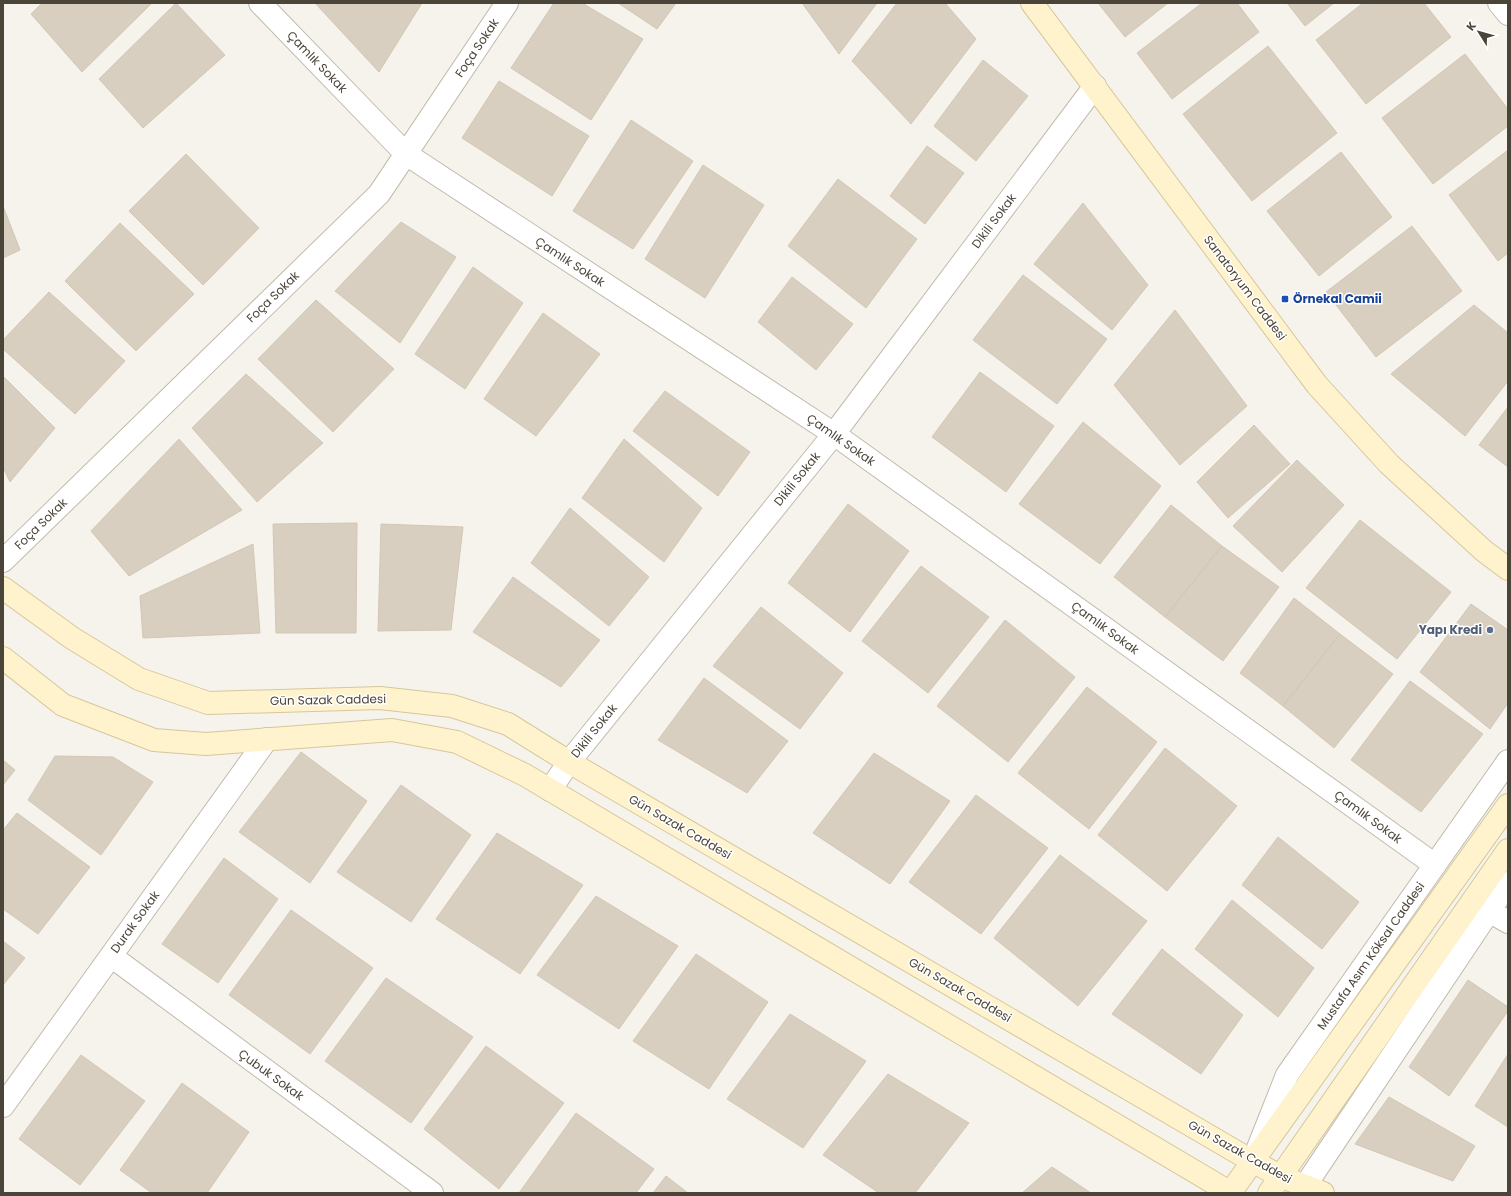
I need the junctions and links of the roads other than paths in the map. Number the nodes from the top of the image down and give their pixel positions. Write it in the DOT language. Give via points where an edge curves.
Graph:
graph roads {
  1 [pos="260,3"];
  2 [pos="507,3"];
  3 [pos="1032,3"];
  4 [pos="1498,3"];
  5 [pos="1508,14"];
  6 [pos="1095,86"];
  7 [pos="406,154"];
  8 [pos="834,434"];
  9 [pos="1484,551"];
  10 [pos="1508,560"];
  11 [pos="3,561"];
  12 [pos="1508,569"];
  13 [pos="3,588"];
  14 [pos="3,658"];
  15 [pos="267,739"];
  16 [pos="1508,761"];
  17 [pos="569,762"];
  18 [pos="550,790"];
  19 [pos="1508,805"];
  20 [pos="1508,850"];
  21 [pos="1435,865"];
  22 [pos="1508,883"];
  23 [pos="1489,911"];
  24 [pos="1508,922"];
  25 [pos="111,956"];
  26 [pos="3,1106"];
  27 [pos="1252,1161"];
  28 [pos="1275,1185"];
  29 [pos="1314,1189"];
  30 [pos="432,1193"];
  31 [pos="1230,1193"];
  1 -- 7 [label="street, Çamlık Sokak"];
  2 -- 7 [label="street, Foça Sokak"];
  3 -- 6 [label="main road, Sanatoryum Caddesi"];
  4 -- 5 [label="street"];
  6 -- 8 [label="street, Dikili Sokak"];
  6 -- 9 [label="main road, Sanatoryum Caddesi" via="1317,385 1389,464"];
  7 -- 8 [label="street, Çamlık Sokak"];
  7 -- 11 [label="street, Foça Sokak" via="379,194"];
  8 -- 17 [label="street, Dikili Sokak"];
  8 -- 21 [label="street, Çamlık Sokak"];
  9 -- 10 [label="main road, Sanatoryum Caddesi"];
  9 -- 12 [label="main road, Sanatoryum Caddesi"];
  13 -- 17 [label="main road, Gün Sazak Caddesi" via="72,638 139,679 208,703 380,698 452,706 508,724"];
  14 -- 15 [label="main road" via="63,705 154,740 206,744"];
  15 -- 18 [label="main road" via="392,730 457,742"];
  15 -- 25 [label="street, Durak Sokak"];
  16 -- 21 [label="street, Mustafa Asım Köksal Caddesi"];
  17 -- 18 [label="street, Dikili Sokak"];
  17 -- 27 [label="main road, Gün Sazak Caddesi"];
  18 -- 31 [label="main road"];
  19 -- 27 [label="main road, Mustafa Asım Köksal Caddesi"];
  20 -- 28 [label="main road"];
  21 -- 27 [label="street, Mustafa Asım Köksal Caddesi" via="1287,1075"];
  22 -- 23 [label="street"];
  23 -- 24 [label="street"];
  23 -- 29 [label="street"];
  25 -- 26 [label="street, Durak Sokak"];
  25 -- 30 [label="street, Çubuk Sokak"];
  27 -- 28 [label="main road, Gün Sazak Caddesi"];
  27 -- 31 [label="main road, Mustafa Asım Köksal Caddesi"];
  28 -- 29 [label="main road, Gün Sazak Caddesi"];
}
